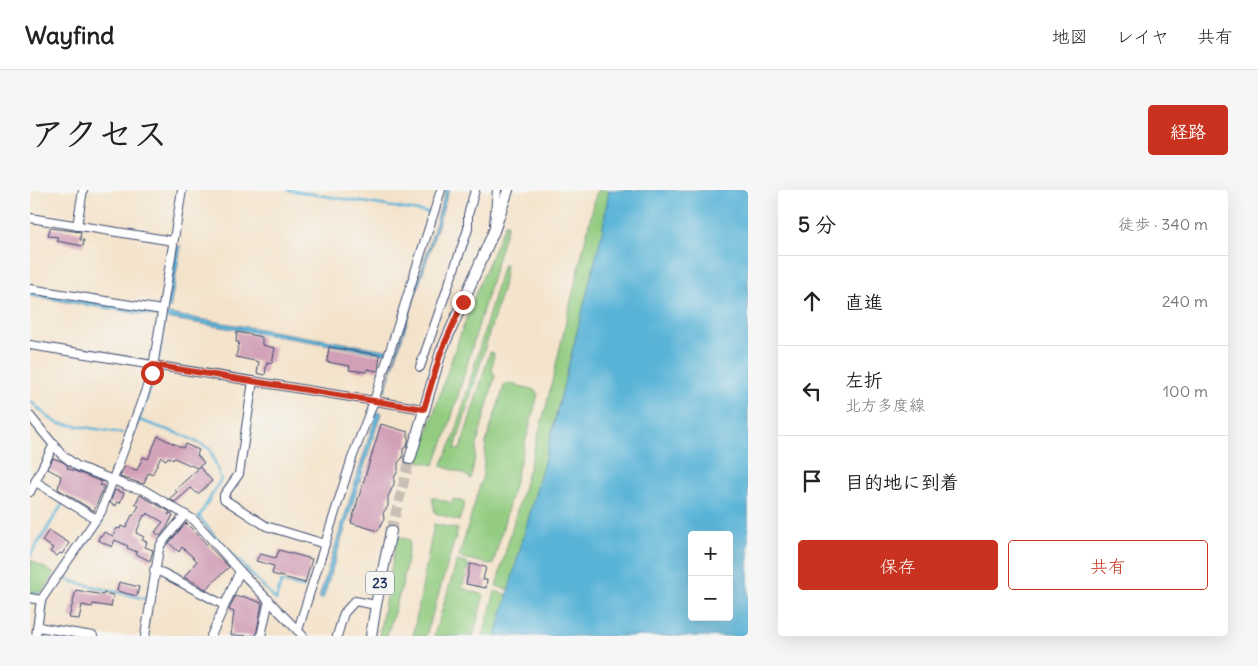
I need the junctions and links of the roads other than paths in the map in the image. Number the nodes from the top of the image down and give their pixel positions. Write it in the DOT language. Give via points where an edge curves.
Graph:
graph roads {
  1 [pos="83,190"];
  2 [pos="182,190"];
  3 [pos="441,190"];
  4 [pos="475,190"];
  5 [pos="497,190"];
  6 [pos="508,190"];
  7 [pos="30,218"];
  8 [pos="77,226"];
  9 [pos="494,231"];
  10 [pos="174,241"];
  11 [pos="30,289"];
  12 [pos="162,310"];
  13 [pos="30,345"];
  14 [pos="153,365"];
  15 [pos="420,367"];
  16 [pos="253,381"];
  17 [pos="374,401"];
  18 [pos="424,409"];
  19 [pos="30,416"];
  20 [pos="54,444"];
  21 [pos="410,459"];
  22 [pos="113,480"];
  23 [pos="36,482"];
  24 [pos="30,492"];
  25 [pos="185,515"];
  26 [pos="96,519"];
  27 [pos="391,531"];
  28 [pos="325,544"];
  29 [pos="154,570"];
  30 [pos="240,571"];
  31 [pos="30,598"];
  32 [pos="41,600"];
  33 [pos="269,600"];
  34 [pos="224,605"];
  35 [pos="376,605"];
  36 [pos="38,627"];
  37 [pos="300,633"];
  38 [pos="36,636"];
  39 [pos="93,636"];
  40 [pos="145,636"];
  41 [pos="211,636"];
  42 [pos="261,636"];
  43 [pos="337,636"];
  44 [pos="372,636"];
  1 -- 8 [label="street"];
  2 -- 10 [label="street"];
  3 -- 17 [label="street"];
  4 -- 15 [label="street" via="468,229"];
  5 -- 9 [label="street"];
  6 -- 9 [label="main road"];
  7 -- 8 [label="street"];
  8 -- 10 [label="street"];
  9 -- 18 [label="main road" via="441,352"];
  10 -- 12 [label="street"];
  11 -- 12 [label="street"];
  12 -- 14 [label="street"];
  13 -- 14 [label="street"];
  14 -- 16 [label="street"];
  14 -- 22 [label="street"];
  16 -- 17 [label="street"];
  16 -- 28 [label="street" via="239,474 224,499 266,526"];
  17 -- 18 [label="street"];
  17 -- 28 [label="street"];
  18 -- 21 [label="main road"];
  19 -- 20 [label="street"];
  20 -- 22 [label="street" via="77,466"];
  20 -- 23 [label="street"];
  22 -- 25 [label="street" via="144,490"];
  22 -- 26 [label="street"];
  23 -- 24 [label="street"];
  23 -- 26 [label="street"];
  25 -- 29 [label="street" via="161,544"];
  25 -- 30 [label="street" via="194,520"];
  26 -- 32 [label="street"];
  27 -- 35 [label="main road, 23"];
  28 -- 37 [label="street"];
  29 -- 34 [label="street"];
  29 -- 40 [label="street"];
  30 -- 33 [label="street"];
  30 -- 34 [label="street"];
  31 -- 32 [label="street"];
  32 -- 36 [label="street"];
  33 -- 37 [label="street"];
  33 -- 42 [label="street"];
  34 -- 41 [label="street"];
  35 -- 43 [label="street" via="355,601 344,613"];
  35 -- 44 [label="main road, 23"];
  36 -- 38 [label="street"];
  36 -- 39 [label="street"];
}
